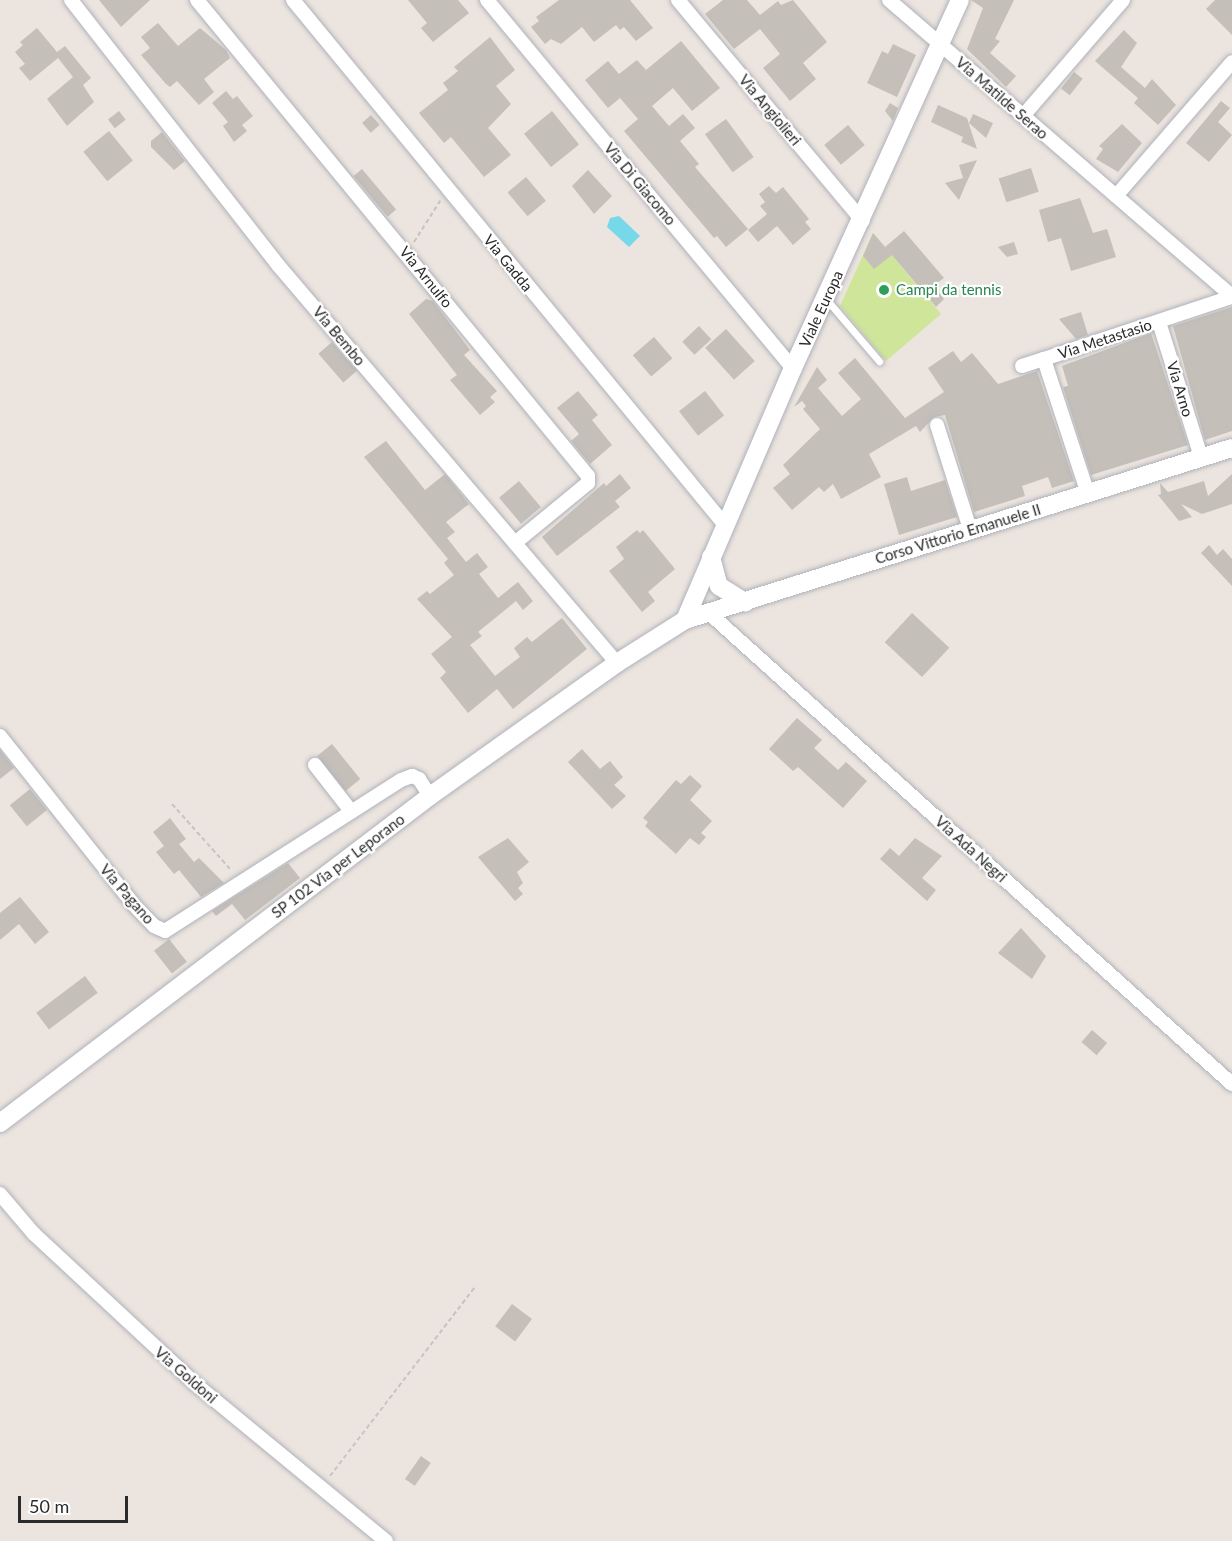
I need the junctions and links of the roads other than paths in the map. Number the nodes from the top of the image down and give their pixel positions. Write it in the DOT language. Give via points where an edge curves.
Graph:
graph roads {
  1 [pos="71,0"];
  2 [pos="197,0"];
  3 [pos="293,0"];
  4 [pos="487,0"];
  5 [pos="678,0"];
  6 [pos="889,0"];
  7 [pos="960,0"];
  8 [pos="1123,0"];
  9 [pos="940,45"];
  10 [pos="1232,62"];
  11 [pos="1023,116"];
  12 [pos="1116,196"];
  13 [pos="863,221"];
  14 [pos="1232,296"];
  15 [pos="826,299"];
  16 [pos="1159,322"];
  17 [pos="1044,359"];
  18 [pos="879,361"];
  19 [pos="1022,366"];
  20 [pos="793,368"];
  21 [pos="937,425"];
  22 [pos="1232,448"];
  23 [pos="1201,457"];
  24 [pos="1088,494"];
  25 [pos="724,524"];
  26 [pos="970,529"];
  27 [pos="515,543"];
  28 [pos="711,557"];
  29 [pos="745,602"];
  30 [pos="709,613"];
  31 [pos="685,620"];
  32 [pos="617,663"];
  33 [pos="0,736"];
  34 [pos="315,765"];
  35 [pos="430,796"];
  36 [pos="351,811"];
  37 [pos="1232,1084"];
  38 [pos="0,1123"];
  39 [pos="0,1194"];
  40 [pos="386,1541"];
  1 -- 27 [label="street, Via Bembo" via="278,265"];
  2 -- 27 [label="street, Via Arnulfo" via="588,476 588,483"];
  3 -- 25 [label="street, Via Gadda"];
  4 -- 20 [label="street, Via Di Giacomo"];
  5 -- 13 [label="street, Via Angiolieri"];
  6 -- 9 [label="street, Via Matilde Serao"];
  7 -- 9 [label="street, Viale Europa"];
  8 -- 11 [label="street, Via Matilde Serao"];
  9 -- 11 [label="street, Via Matilde Serao"];
  9 -- 13 [label="street, Viale Europa"];
  10 -- 12 [label="street"];
  11 -- 12 [label="street, Via Matilde Serao"];
  12 -- 14 [label="street, Via Matilde Serao"];
  13 -- 15 [label="street, Viale Europa"];
  14 -- 16 [label="street, Via Metastasio"];
  15 -- 18 [label="lane"];
  15 -- 20 [label="street, Viale Europa"];
  16 -- 17 [label="street, Via Metastasio"];
  16 -- 23 [label="street, Via Arno"];
  17 -- 19 [label="street"];
  17 -- 24 [label="street, Via Metastasio"];
  20 -- 25 [label="street, Viale Europa"];
  21 -- 26 [label="street"];
  22 -- 23 [label="street, Corso Vittorio Emanuele II"];
  23 -- 24 [label="street, Corso Vittorio Emanuele II"];
  24 -- 26 [label="street, Corso Vittorio Emanuele II"];
  25 -- 28 [label="street, Viale Europa"];
  26 -- 29 [label="street, Corso Vittorio Emanuele II"];
  27 -- 32 [label="street, Via Bembo"];
  28 -- 29 [label="street" via="719,586"];
  28 -- 31 [label="street, Viale Europa"];
  29 -- 30 [label="street, Corso Vittorio Emanuele II"];
  30 -- 31 [label="street, Corso Vittorio Emanuele II"];
  30 -- 37 [label="street, Via Ada Negri"];
  31 -- 32 [label="street, SP 102 Via per Leporano"];
  32 -- 35 [label="street, SP 102 Via per Leporano"];
  33 -- 36 [label="street, Via Pagano" via="154,926 165,931"];
  34 -- 36 [label="street"];
  35 -- 36 [label="street, Via Pagano" via="419,779 412,776"];
  35 -- 38 [label="street, SP 102 Via per Leporano"];
  39 -- 40 [label="street, Via Goldoni" via="34,1234 193,1382"];
}
